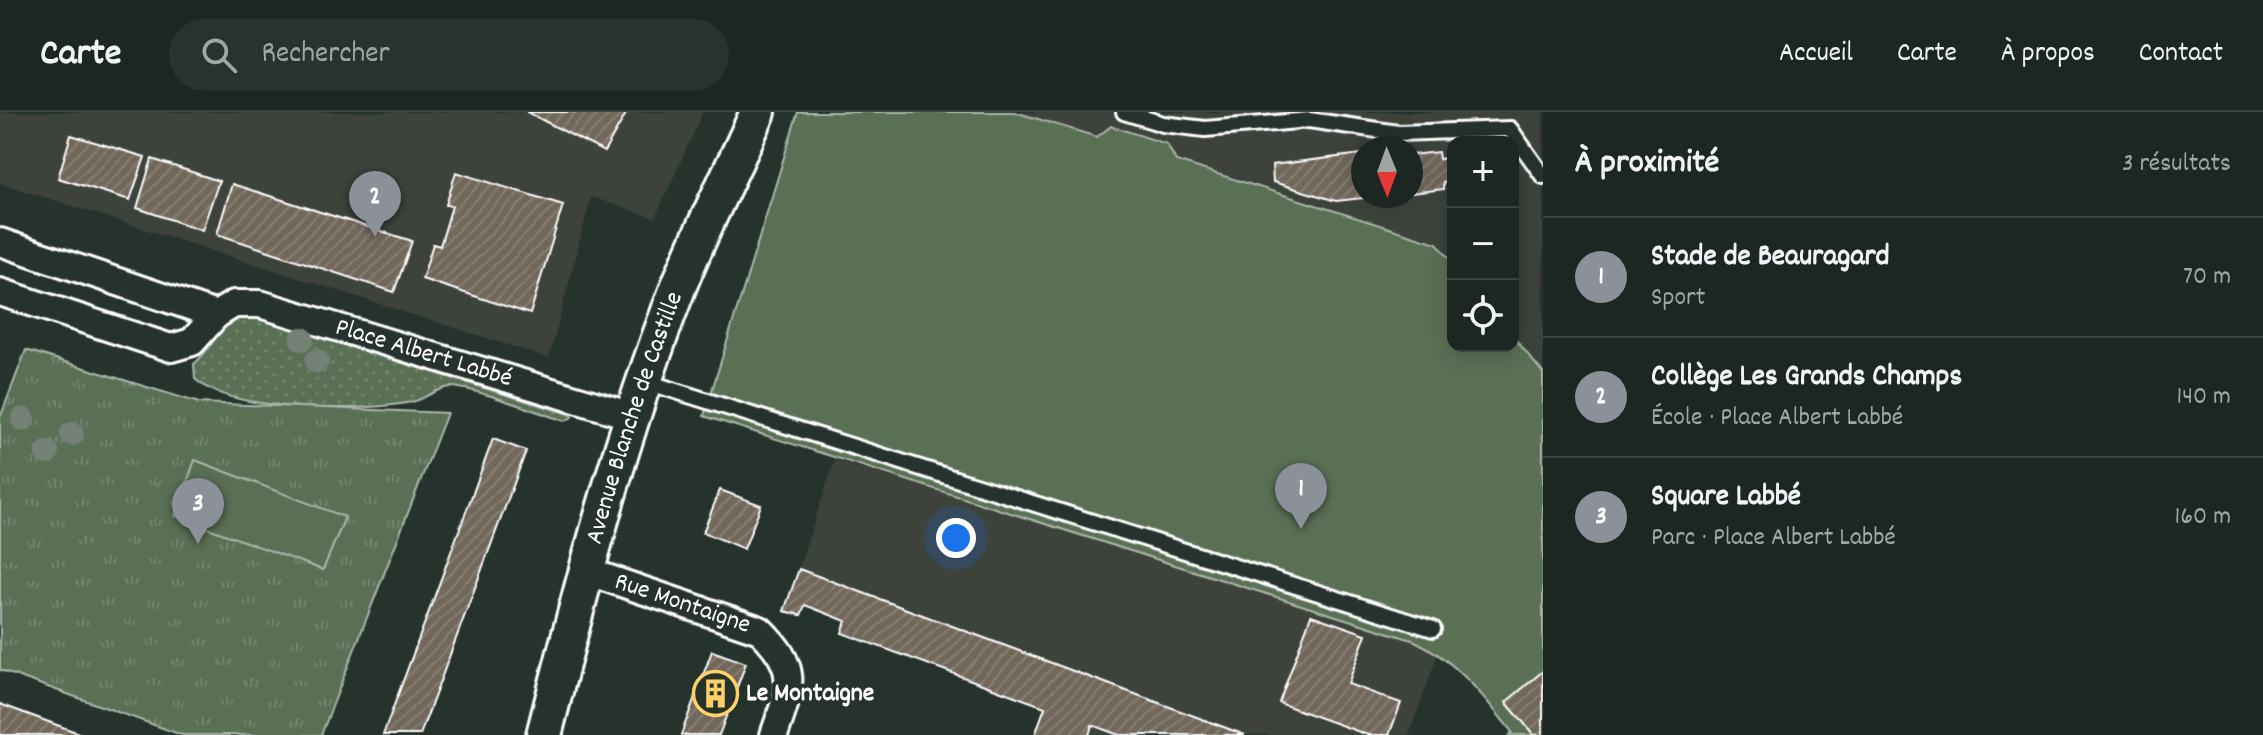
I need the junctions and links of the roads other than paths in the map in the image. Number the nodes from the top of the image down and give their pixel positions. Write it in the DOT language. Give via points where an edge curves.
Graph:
graph roads {
  1 [pos="758,112"];
  2 [pos="1124,112"];
  3 [pos="1543,176"];
  4 [pos="0,242"];
  5 [pos="0,292"];
  6 [pos="216,315"];
  7 [pos="644,381"];
  8 [pos="632,416"];
  9 [pos="586,571"];
  10 [pos="1433,629"];
  11 [pos="544,735"];
  12 [pos="774,735"];
  1 -- 7 [label="street, Avenue Blanche de Castille" via="679,285"];
  2 -- 3 [label="lane" via="1205,129 1309,120 1398,133 1510,129"];
  4 -- 6 [label="street"];
  5 -- 6 [label="street, Place Albert Labbé" via="171,348 192,342"];
  6 -- 8 [label="street, Place Albert Labbé" via="234,304 260,304"];
  7 -- 8 [label="street, Avenue Blanche de Castille"];
  7 -- 10 [label="lane"];
  8 -- 9 [label="street, Avenue Blanche de Castille"];
  9 -- 11 [label="street, Avenue Blanche de Castille"];
  9 -- 12 [label="street, Rue Montaigne" via="760,630 781,651 790,671 789,692"];
}
